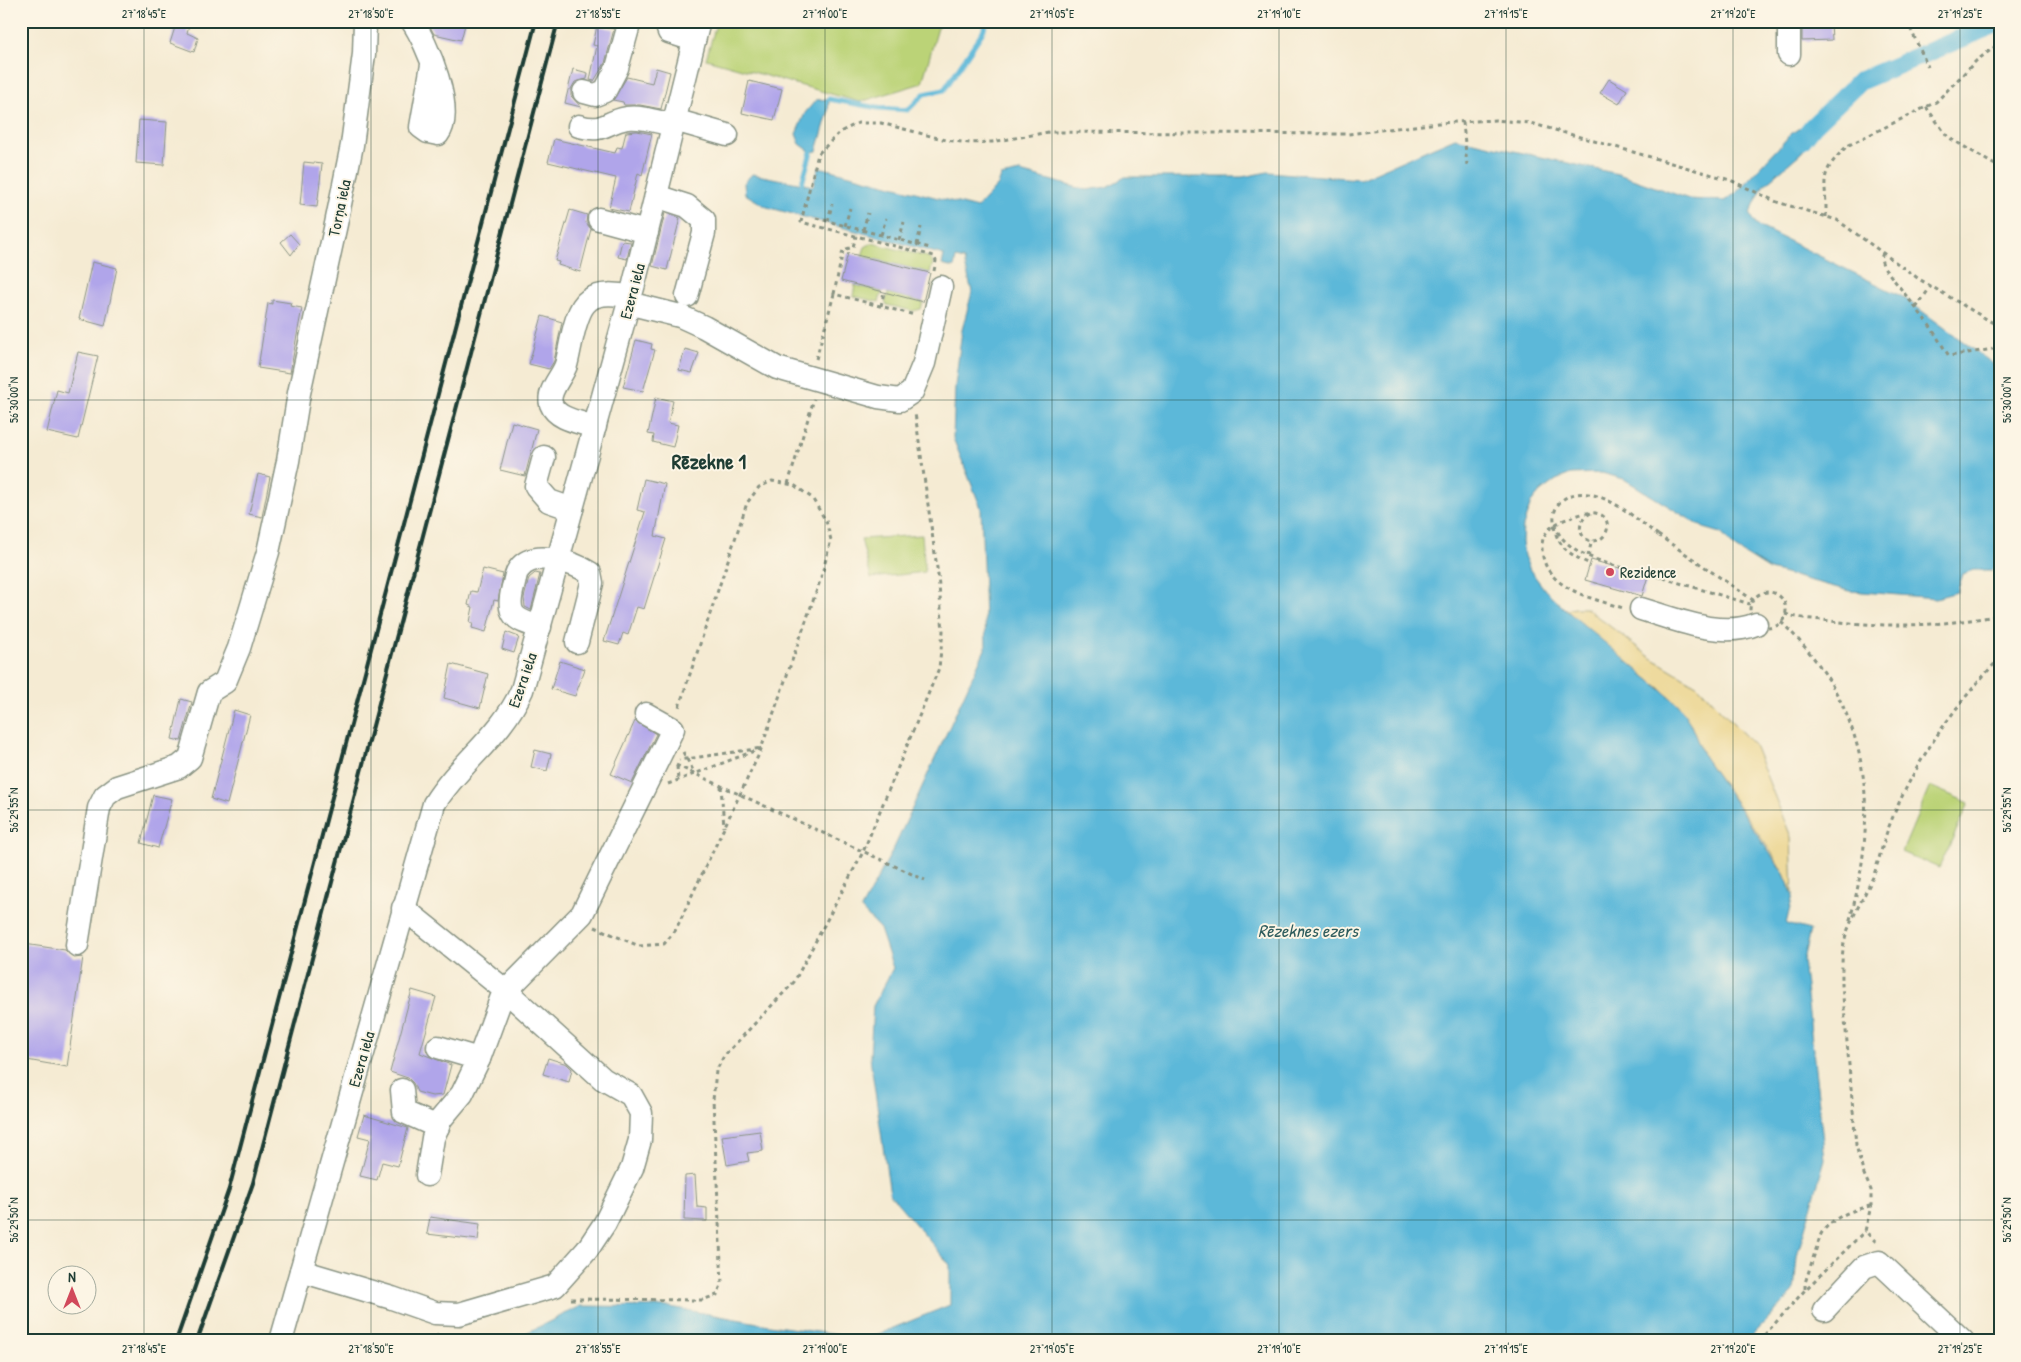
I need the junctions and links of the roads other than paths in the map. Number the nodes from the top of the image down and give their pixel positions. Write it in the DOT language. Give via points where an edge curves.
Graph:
graph roads {
  1 [pos="365,21"];
  2 [pos="412,21"];
  3 [pos="630,21"];
  4 [pos="665,21"];
  5 [pos="1789,21"];
  6 [pos="696,31"];
  7 [pos="1789,54"];
  8 [pos="432,65"];
  9 [pos="584,92"];
  10 [pos="674,123"];
  11 [pos="579,126"];
  12 [pos="727,135"];
  13 [pos="656,196"];
  14 [pos="599,219"];
  15 [pos="647,232"];
  16 [pos="941,286"];
  17 [pos="688,296"];
  18 [pos="629,300"];
  19 [pos="594,427"];
  20 [pos="544,457"];
  21 [pos="572,509"];
  22 [pos="558,561"];
  23 [pos="1641,609"];
  24 [pos="1756,624"];
  25 [pos="540,627"];
  26 [pos="577,642"];
  27 [pos="646,714"];
  28 [pos="403,908"];
  29 [pos="77,945"];
  30 [pos="506,991"];
  31 [pos="438,1047"];
  32 [pos="479,1059"];
  33 [pos="402,1090"];
  34 [pos="438,1126"];
  35 [pos="428,1175"];
  36 [pos="301,1271"];
  37 [pos="1824,1310"];
  38 [pos="281,1341"];
  39 [pos="1963,1341"];
  1 -- 29 [label="street, Torņa iela" via="352,145 268,552 239,648 225,682 209,692 190,758 179,767 117,787 105,796 99,808"];
  2 -- 8 [label="street"];
  3 -- 9 [label="street" via="617,68 605,91 595,95"];
  4 -- 6 [label="street" via="669,32"];
  5 -- 7 [label="street"];
  6 -- 10 [label="street, Ezera iela"];
  10 -- 11 [label="street" via="628,118 593,130"];
  10 -- 12 [label="street"];
  10 -- 13 [label="street, Ezera iela"];
  13 -- 15 [label="street, Ezera iela"];
  13 -- 17 [label="street" via="686,206 704,220 704,233"];
  14 -- 15 [label="street"];
  15 -- 18 [label="street, Ezera iela"];
  16 -- 18 [label="street" via="924,363 912,392 900,400 885,398 818,370 777,368 704,327"];
  18 -- 19 [label="street, Ezera iela"];
  18 -- 19 [label="street" via="621,295 588,300 581,310 565,367 550,395 552,404 565,418"];
  19 -- 21 [label="street, Ezera iela"];
  20 -- 21 [label="street" via="536,486 549,501"];
  21 -- 22 [label="street, Ezera iela"];
  22 -- 25 [label="street, Ezera iela"];
  22 -- 25 [label="street" via="539,559 525,562 518,570 509,603 511,610 523,622"];
  22 -- 26 [label="street" via="590,573 592,583"];
  23 -- 24 [label="street" via="1718,628"];
  25 -- 28 [label="street, Ezera iela" via="513,710 504,724 448,781 434,804"];
  27 -- 30 [label="street" via="673,728 582,914"];
  28 -- 30 [label="street"];
  28 -- 36 [label="street, Ezera iela"];
  30 -- 32 [label="street"];
  30 -- 36 [label="street" via="603,1079 631,1096 641,1113 640,1140 632,1168 605,1223 587,1250 555,1286 459,1314 435,1313"];
  31 -- 32 [label="street"];
  32 -- 34 [label="street" via="462,1094"];
  33 -- 34 [label="street" via="404,1112"];
  34 -- 35 [label="street"];
  36 -- 38 [label="street, Ezera iela"];
  37 -- 39 [label="street" via="1864,1268 1880,1262"];
}
